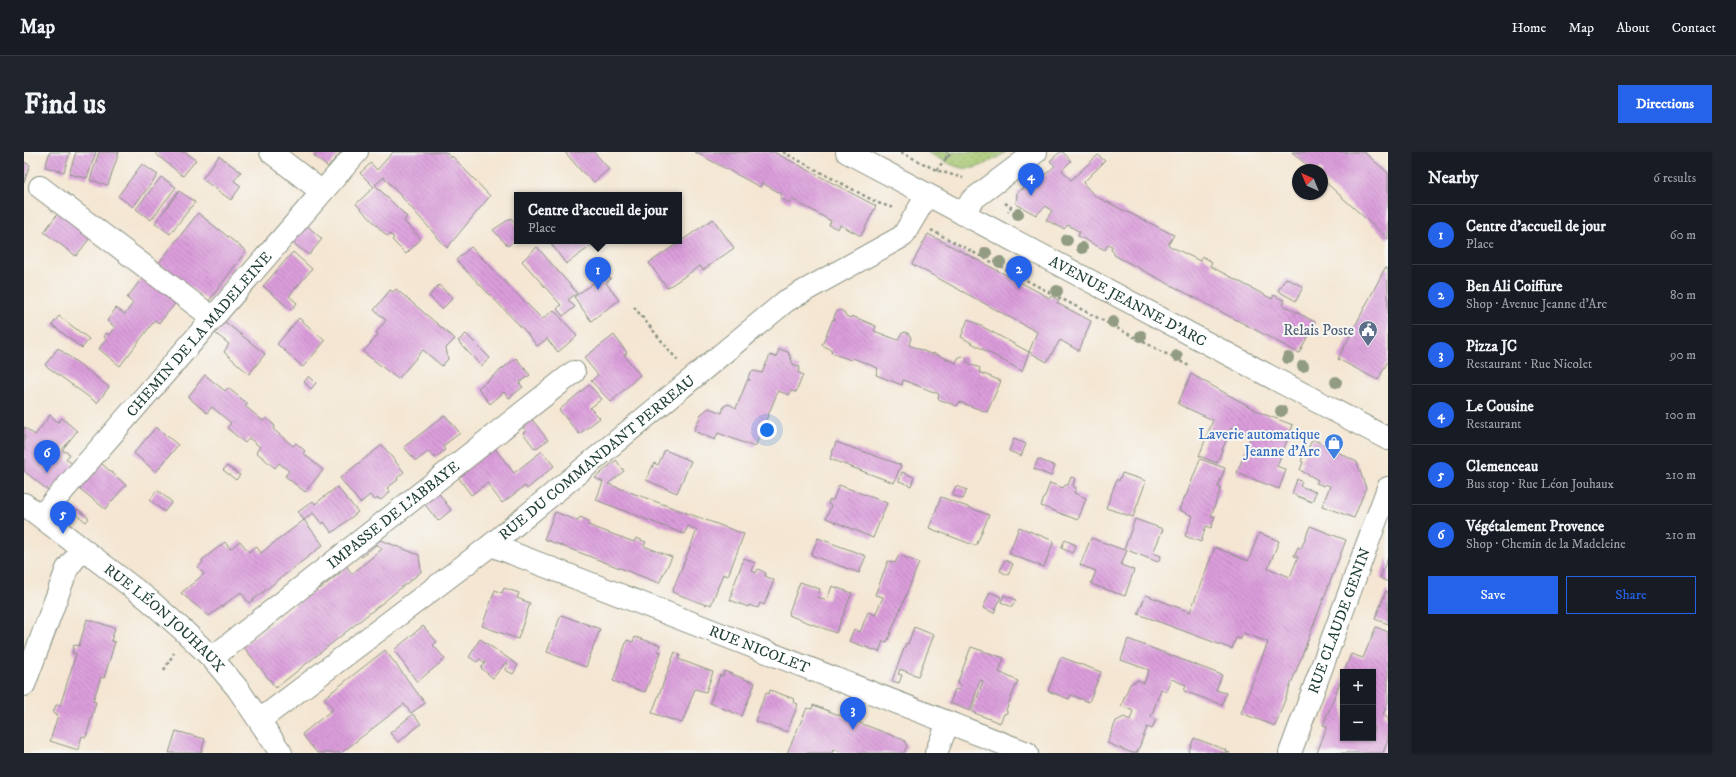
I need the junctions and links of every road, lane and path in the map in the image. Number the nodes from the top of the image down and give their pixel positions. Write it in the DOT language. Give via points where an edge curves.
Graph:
graph roads {
  1 [pos="271,152"];
  2 [pos="357,152"];
  3 [pos="783,152"];
  4 [pos="847,152"];
  5 [pos="901,152"];
  6 [pos="947,152"];
  7 [pos="952,152"];
  8 [pos="1036,152"];
  9 [pos="945,162"];
  10 [pos="40,187"];
  11 [pos="322,192"];
  12 [pos="927,195"];
  13 [pos="964,214"];
  14 [pos="917,215"];
  15 [pos="634,307"];
  16 [pos="213,318"];
  17 [pos="1191,367"];
  18 [pos="574,372"];
  19 [pos="692,379"];
  20 [pos="1388,439"];
  21 [pos="1388,488"];
  22 [pos="32,510"];
  23 [pos="491,545"];
  24 [pos="82,549"];
  25 [pos="174,653"];
  26 [pos="212,658"];
  27 [pos="164,670"];
  28 [pos="24,685"];
  29 [pos="260,720"];
  30 [pos="948,723"];
  31 [pos="282,753"];
  32 [pos="936,753"];
  33 [pos="1027,753"];
  34 [pos="1290,753"];
  1 -- 11 [label="street"];
  2 -- 11 [label="street, CHEMIN DE LA MADELEINE"];
  3 -- 14 [label="path" via="878,203"];
  4 -- 12 [label="street, AVENUE JEANNE D'ARC"];
  5 -- 9 [label="path" via="936,170"];
  6 -- 9 [label="path"];
  7 -- 9 [label="path"];
  8 -- 13 [label="street" via="972,200"];
  10 -- 16 [label="street"];
  11 -- 16 [label="street, CHEMIN DE LA MADELEINE"];
  12 -- 13 [label="street, AVENUE JEANNE D'ARC"];
  12 -- 14 [label="street, RUE DU COMMANDANT PERREAU"];
  13 -- 20 [label="street, AVENUE JEANNE D'ARC"];
  14 -- 17 [label="path" via="933,232"];
  14 -- 19 [label="street, RUE DU COMMANDANT PERREAU" via="902,236 786,302"];
  15 -- 19 [label="path"];
  16 -- 22 [label="street, CHEMIN DE LA MADELEINE"];
  18 -- 26 [label="street, IMPASSE DE L'ABBAYE"];
  19 -- 23 [label="street, RUE DU COMMANDANT PERREAU"];
  21 -- 34 [label="street, RUE CLAUDE GENIN"];
  22 -- 24 [label="street, RUE LÉON JOUHAUX"];
  23 -- 29 [label="street, RUE DU COMMANDANT PERREAU"];
  23 -- 30 [label="street, RUE NICOLET"];
  24 -- 26 [label="street, RUE LÉON JOUHAUX" via="149,600"];
  24 -- 28 [label="street" via="66,569"];
  25 -- 27 [label="path"];
  26 -- 29 [label="street, RUE LÉON JOUHAUX" via="238,688"];
  29 -- 31 [label="street, RUE LÉON JOUHAUX"];
  30 -- 32 [label="street"];
  30 -- 33 [label="street, RUE NICOLET"];
}
